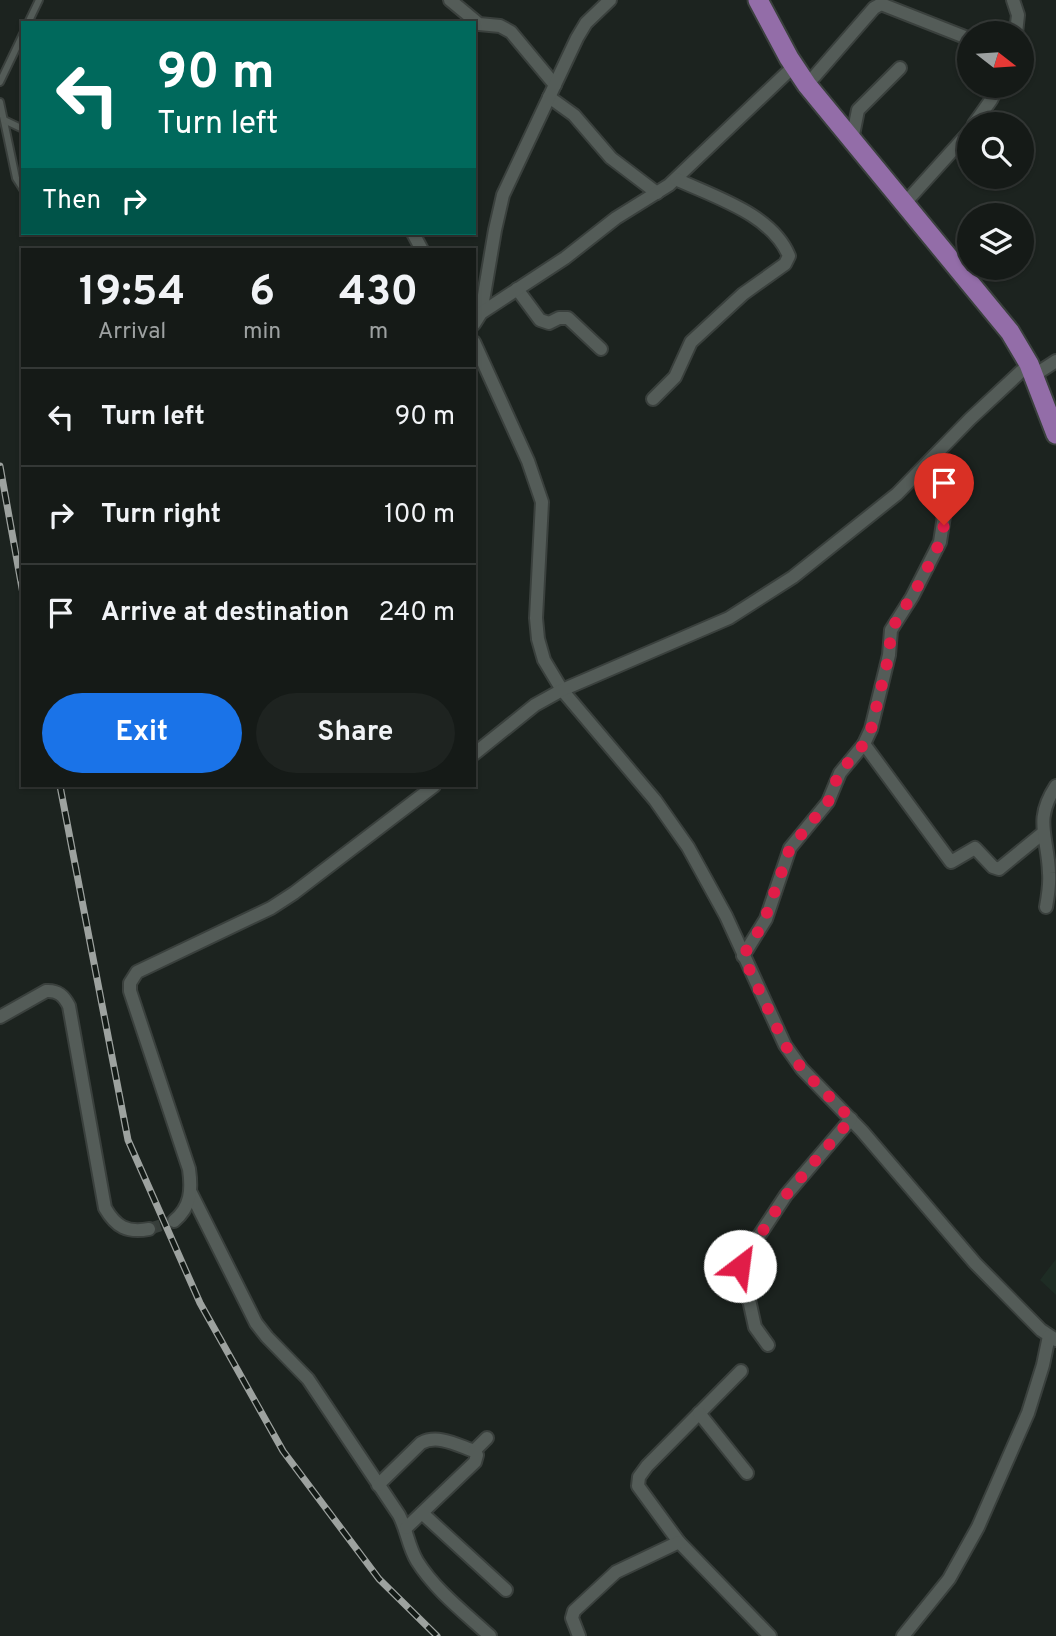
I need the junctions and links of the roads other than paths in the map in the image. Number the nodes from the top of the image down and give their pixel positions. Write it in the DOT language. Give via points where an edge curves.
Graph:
graph roads {
  1 [pos="39,0"];
  2 [pos="450,0"];
  3 [pos="610,0"];
  4 [pos="758,0"];
  5 [pos="1013,0"];
  6 [pos="594,5"];
  7 [pos="29,21"];
  8 [pos="475,21"];
  9 [pos="1017,21"];
  10 [pos="476,22"];
  11 [pos="957,34"];
  12 [pos="21,38"];
  13 [pos="794,66"];
  14 [pos="900,68"];
  15 [pos="0,82"];
  16 [pos="555,85"];
  17 [pos="807,85"];
  18 [pos="548,97"];
  19 [pos="0,102"];
  20 [pos="4,120"];
  21 [pos="21,128"];
  22 [pos="852,140"];
  23 [pos="957,145"];
  24 [pos="676,179"];
  25 [pos="21,186"];
  26 [pos="657,192"];
  27 [pos="905,203"];
  28 [pos="517,289"];
  29 [pos="477,319"];
  30 [pos="476,346"];
  31 [pos="601,349"];
  32 [pos="1056,361"];
  33 [pos="1031,370"];
  34 [pos="653,399"];
  35 [pos="1056,434"];
  36 [pos="917,474"];
  37 [pos="562,690"];
  38 [pos="864,744"];
  39 [pos="476,752"];
  40 [pos="1056,786"];
  41 [pos="433,787"];
  42 [pos="1043,833"];
  43 [pos="1046,907"];
  44 [pos="743,956"];
  45 [pos="0,1017"];
  46 [pos="851,1119"];
  47 [pos="191,1193"];
  48 [pos="174,1221"];
  49 [pos="149,1229"];
  50 [pos="1052,1338"];
  51 [pos="768,1345"];
  52 [pos="741,1371"];
  53 [pos="699,1413"];
  54 [pos="487,1438"];
  55 [pos="474,1451"];
  56 [pos="747,1473"];
  57 [pos="378,1485"];
  58 [pos="422,1513"];
  59 [pos="406,1528"];
  60 [pos="679,1542"];
  61 [pos="506,1590"];
  62 [pos="490,1636"];
  63 [pos="579,1636"];
  64 [pos="770,1636"];
  65 [pos="903,1636"];
  1 -- 7 [label="lane"];
  2 -- 8 [label="street"];
  3 -- 6 [label="street"];
  4 -- 13 [label="main road"];
  5 -- 9 [label="street"];
  6 -- 16 [label="street"];
  10 -- 16 [label="street" via="511,32"];
  11 -- 17 [label="street" via="881,4"];
  12 -- 15 [label="lane"];
  13 -- 17 [label="main road"];
  13 -- 24 [label="street"];
  14 -- 22 [label="street" via="858,110"];
  16 -- 18 [label="street"];
  17 -- 22 [label="main road"];
  18 -- 26 [label="street" via="574,115 611,158"];
  18 -- 29 [label="street" via="503,195"];
  19 -- 20 [label="lane"];
  20 -- 21 [label="lane"];
  20 -- 25 [label="lane"];
  22 -- 27 [label="main road"];
  23 -- 27 [label="street"];
  24 -- 26 [label="street"];
  24 -- 34 [label="street" via="752,216 775,234 789,257 691,342 675,377"];
  26 -- 28 [label="street"];
  27 -- 33 [label="main road" via="1010,332"];
  28 -- 29 [label="street"];
  28 -- 31 [label="street" via="540,320 548,323 568,318"];
  30 -- 37 [label="street" via="542,502 538,639 544,660"];
  32 -- 33 [label="street"];
  33 -- 35 [label="main road"];
  33 -- 36 [label="street" via="970,419"];
  36 -- 37 [label="street" via="802,571 740,613"];
  36 -- 38 [label="street" via="941,509 943,533 891,630 879,698"];
  37 -- 39 [label="street" via="535,705"];
  37 -- 44 [label="street" via="676,828 714,892"];
  38 -- 42 [label="street" via="951,862 975,848 999,869"];
  38 -- 44 [label="street" via="839,773 828,802 790,848 763,924"];
  40 -- 42 [label="street" via="1042,817"];
  41 -- 47 [label="street" via="271,908 133,977 130,991 182,1142"];
  42 -- 43 [label="street" via="1049,874"];
  44 -- 46 [label="street" via="785,1045"];
  45 -- 49 [label="street" via="46,991 64,997 105,1208 116,1225 126,1230"];
  46 -- 50 [label="street" via="975,1263"];
  46 -- 51 [label="street" via="786,1195 741,1263 754,1326"];
  47 -- 48 [label="street" via="187,1207"];
  47 -- 57 [label="street" via="256,1323 308,1379"];
  50 -- 65 [label="street" via="1028,1413 987,1507 949,1578"];
  52 -- 53 [label="street"];
  53 -- 56 [label="street"];
  53 -- 60 [label="street" via="639,1477 642,1493"];
  54 -- 55 [label="street"];
  55 -- 57 [label="street" via="428,1439"];
  55 -- 58 [label="street" via="475,1461"];
  57 -- 59 [label="street"];
  58 -- 59 [label="street"];
  58 -- 61 [label="street"];
  59 -- 62 [label="street" via="424,1571"];
  60 -- 63 [label="street" via="609,1577 574,1611"];
  60 -- 64 [label="street"];
}
